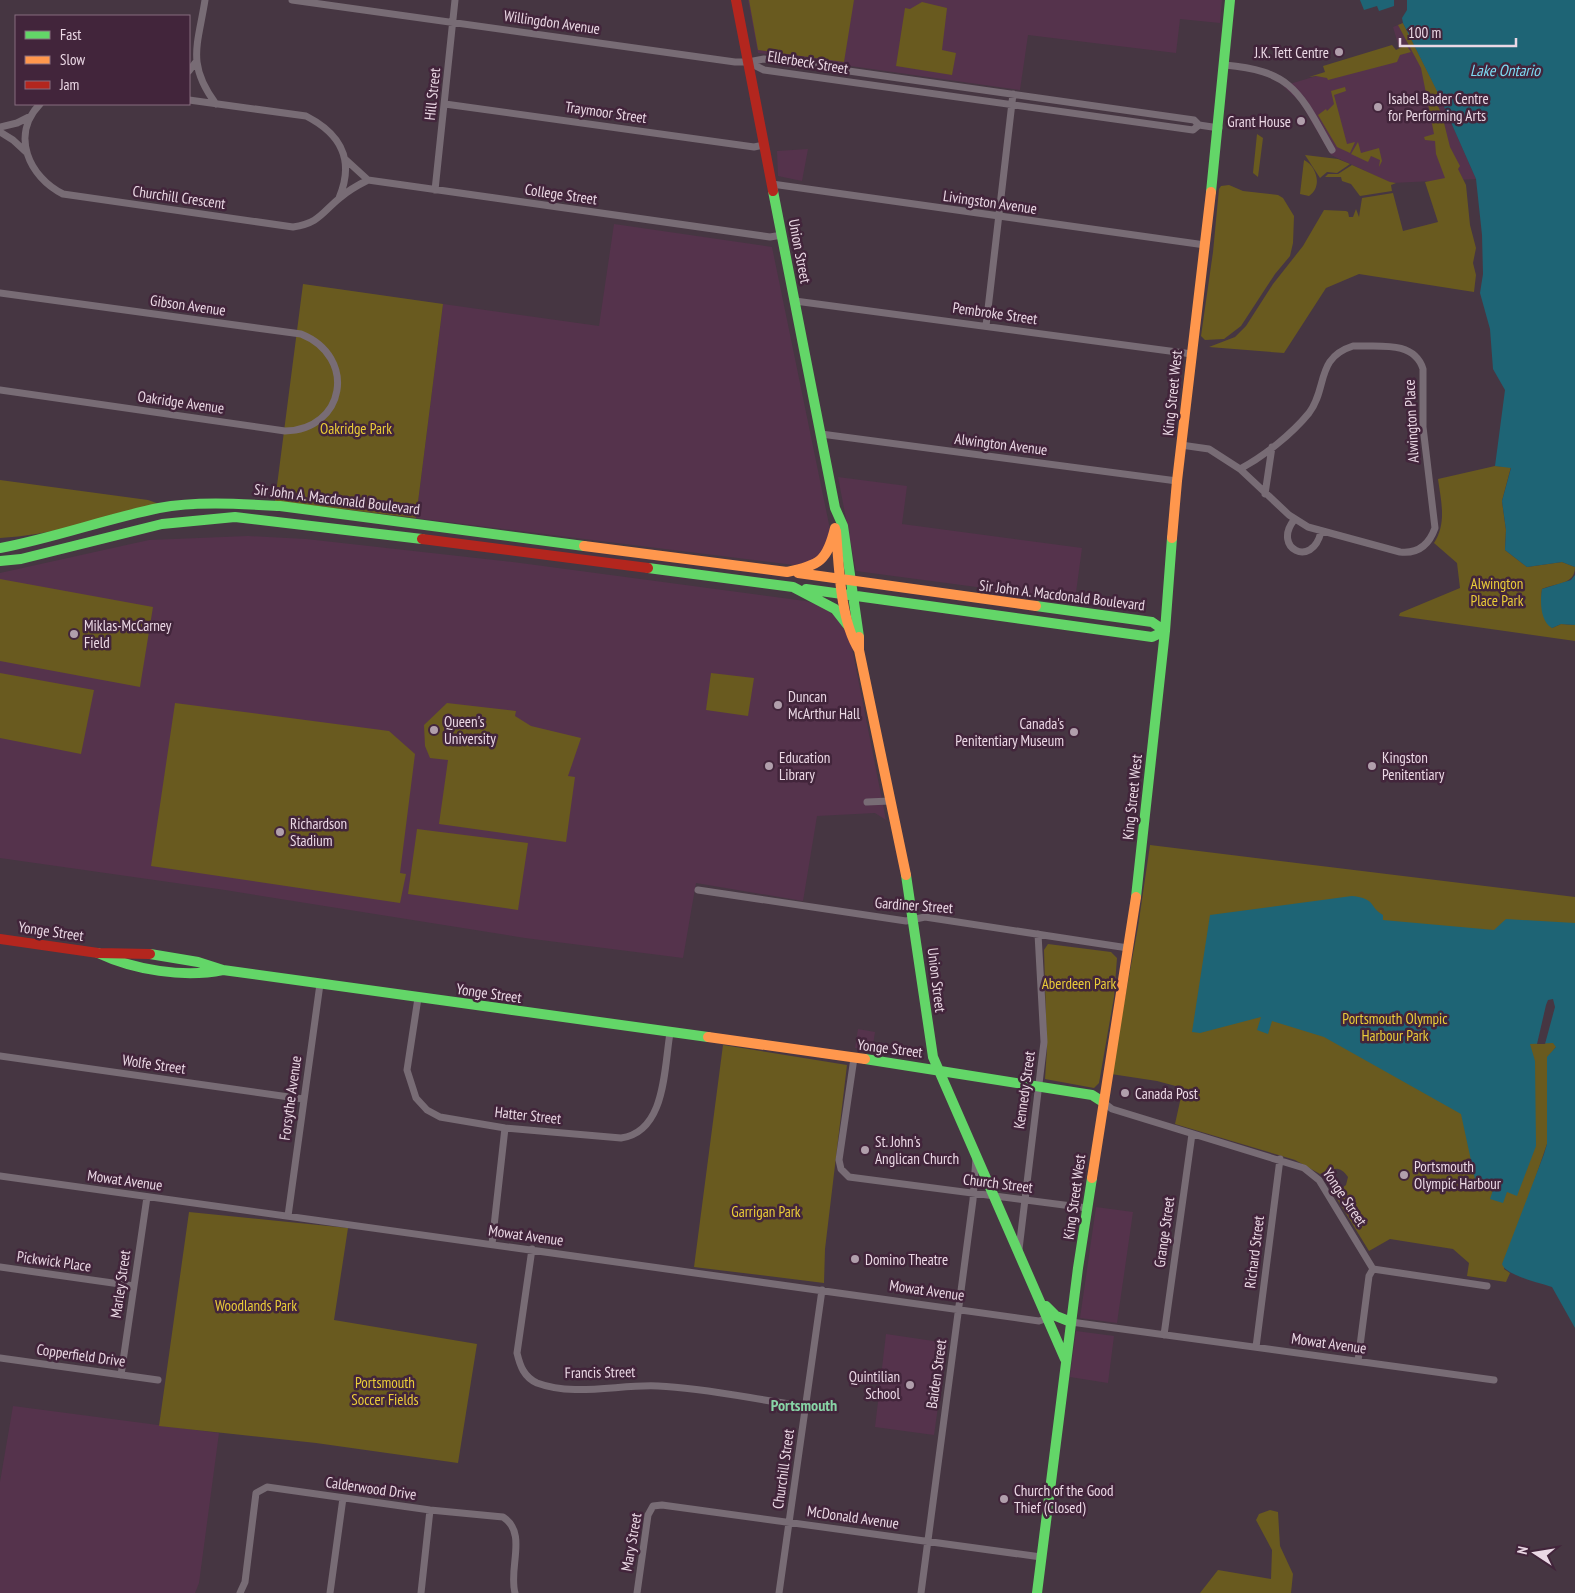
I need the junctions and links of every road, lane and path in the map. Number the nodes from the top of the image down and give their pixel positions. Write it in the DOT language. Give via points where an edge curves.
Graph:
graph roads {
  1 [pos="205,0"];
  2 [pos="292,0"];
  3 [pos="455,0"];
  4 [pos="736,0"];
  5 [pos="1230,0"];
  6 [pos="453,22"];
  7 [pos="748,62"];
  8 [pos="195,63"];
  9 [pos="1225,65"];
  10 [pos="190,70"];
  11 [pos="1012,94"];
  12 [pos="190,100"];
  13 [pos="216,104"];
  14 [pos="445,104"];
  15 [pos="1011,104"];
  16 [pos="39,105"];
  17 [pos="31,116"];
  18 [pos="1199,125"];
  19 [pos="0,127"];
  20 [pos="1219,128"];
  21 [pos="0,132"];
  22 [pos="764,145"];
  23 [pos="1332,150"];
  24 [pos="26,152"];
  25 [pos="345,159"];
  26 [pos="368,180"];
  27 [pos="772,184"];
  28 [pos="436,190"];
  29 [pos="339,198"];
  30 [pos="998,217"];
  31 [pos="782,235"];
  32 [pos="1205,245"];
  33 [pos="0,293"];
  34 [pos="795,301"];
  35 [pos="986,326"];
  36 [pos="1192,354"];
  37 [pos="337,388"];
  38 [pos="0,390"];
  39 [pos="821,434"];
  40 [pos="1181,444"];
  41 [pos="1272,448"];
  42 [pos="1240,469"];
  43 [pos="1177,481"];
  44 [pos="1265,494"];
  45 [pos="836,508"];
  46 [pos="1294,520"];
  47 [pos="835,528"];
  48 [pos="1321,532"];
  49 [pos="0,548"];
  50 [pos="0,561"];
  51 [pos="787,572"];
  52 [pos="846,580"];
  53 [pos="793,587"];
  54 [pos="849,595"];
  55 [pos="849,627"];
  56 [pos="1165,631"];
  57 [pos="859,650"];
  58 [pos="890,801"];
  59 [pos="867,802"];
  60 [pos="698,890"];
  61 [pos="914,919"];
  62 [pos="1038,934"];
  63 [pos="0,939"];
  64 [pos="1128,948"];
  65 [pos="320,984"];
  66 [pos="418,998"];
  67 [pos="670,1033"];
  68 [pos="0,1056"];
  69 [pos="854,1058"];
  70 [pos="938,1069"];
  71 [pos="1039,1086"];
  72 [pos="304,1099"];
  73 [pos="1103,1102"];
  74 [pos="505,1128"];
  75 [pos="1192,1134"];
  76 [pos="976,1158"];
  77 [pos="1280,1159"];
  78 [pos="0,1176"];
  79 [pos="974,1194"];
  80 [pos="994,1196"];
  81 [pos="147,1197"];
  82 [pos="1023,1199"];
  83 [pos="1087,1208"];
  84 [pos="288,1216"];
  85 [pos="492,1244"];
  86 [pos="532,1250"];
  87 [pos="1019,1250"];
  88 [pos="0,1267"];
  89 [pos="1372,1269"];
  90 [pos="134,1286"];
  91 [pos="1487,1286"];
  92 [pos="822,1290"];
  93 [pos="1039,1297"];
  94 [pos="958,1308"];
  95 [pos="1048,1318"];
  96 [pos="1071,1322"];
  97 [pos="1164,1335"];
  98 [pos="1256,1347"];
  99 [pos="0,1358"];
  100 [pos="1066,1359"];
  101 [pos="1358,1361"];
  102 [pos="121,1375"];
  103 [pos="158,1380"];
  104 [pos="1494,1380"];
  105 [pos="805,1406"];
  106 [pos="343,1498"];
  107 [pos="662,1505"];
  108 [pos="430,1510"];
  109 [pos="789,1522"];
  110 [pos="927,1540"];
  111 [pos="1041,1557"];
  112 [pos="240,1593"];
  113 [pos="330,1593"];
  114 [pos="421,1593"];
  115 [pos="515,1593"];
  116 [pos="637,1593"];
  117 [pos="779,1593"];
  118 [pos="920,1593"];
  119 [pos="1037,1593"];
  1 -- 8 [label="street"];
  2 -- 6 [label="street, Willingdon Avenue"];
  3 -- 6 [label="street, Hill Street"];
  4 -- 7 [label="main road, Union Street"];
  5 -- 9 [label="main road, King Street West"];
  6 -- 7 [label="street, Willingdon Avenue"];
  6 -- 14 [label="street, Hill Street"];
  7 -- 11 [label="street, Ellerbeck Street" via="764,59"];
  7 -- 15 [label="street, Ellerbeck Street" via="764,70"];
  7 -- 22 [label="main road, Union Street"];
  8 -- 10 [label="street"];
  8 -- 13 [label="street" via="202,84"];
  9 -- 20 [label="main road, King Street West"];
  9 -- 23 [label="street" via="1260,69 1278,76 1303,100"];
  11 -- 15 [label="street"];
  11 -- 18 [label="street, Ellerbeck Street" via="1194,120"];
  12 -- 13 [label="street"];
  13 -- 25 [label="street" via="306,116 335,138"];
  14 -- 22 [label="street, Traymoor Street" via="744,145"];
  14 -- 28 [label="street, Hill Street"];
  15 -- 18 [label="street, Ellerbeck Street" via="1193,130"];
  15 -- 30 [label="street"];
  16 -- 17 [label="street"];
  17 -- 19 [label="street"];
  17 -- 24 [label="street, Churchill Crescent" via="26,133"];
  18 -- 20 [label="street, Ellerbeck Street"];
  20 -- 32 [label="main road, King Street West"];
  21 -- 24 [label="street, Churchill Crescent"];
  22 -- 27 [label="main road, Union Street"];
  24 -- 29 [label="street, Churchill Crescent" via="42,180 57,191 73,196 293,227 308,225 322,217"];
  25 -- 26 [label="street"];
  25 -- 29 [label="street, Churchill Crescent" via="346,177"];
  26 -- 28 [label="street, College Street"];
  26 -- 29 [label="street, Churchill Crescent"];
  27 -- 30 [label="street, Livingston Avenue"];
  27 -- 31 [label="main road, Union Street"];
  28 -- 31 [label="street, College Street" via="770,237"];
  30 -- 32 [label="street, Livingston Avenue"];
  30 -- 35 [label="street"];
  31 -- 34 [label="main road, Union Street"];
  32 -- 36 [label="main road, King Street West"];
  33 -- 37 [label="street, Gibson Avenue" via="301,334 316,341 330,354 336,364"];
  34 -- 35 [label="street, Pembroke Street"];
  34 -- 39 [label="main road, Union Street"];
  35 -- 36 [label="street, Pembroke Street"];
  36 -- 40 [label="main road, King Street West"];
  37 -- 38 [label="street, Oakridge Avenue" via="329,411 312,425 292,431"];
  39 -- 43 [label="street, Alwington Avenue"];
  39 -- 45 [label="main road, Union Street"];
  40 -- 42 [label="street, Alwington Place" via="1209,449"];
  40 -- 43 [label="main road, King Street West"];
  41 -- 42 [label="street, Alwington Place"];
  41 -- 44 [label="street"];
  41 -- 48 [label="street, Alwington Place" via="1309,413 1326,367 1341,350 1353,346 1398,347 1407,349 1420,361 1423,427 1434,520 1432,536 1422,548 1408,553"];
  42 -- 44 [label="street, Alwington Place"];
  43 -- 56 [label="main road, King Street West"];
  44 -- 46 [label="street, Alwington Place"];
  45 -- 47 [label="main road, Union Street"];
  45 -- 52 [label="main road, Union Street" via="843,526"];
  46 -- 48 [label="street, Alwington Place"];
  46 -- 48 [label="street" via="1287,534 1288,543 1294,550 1311,550"];
  47 -- 51 [label="main road" via="830,554 826,558 812,567"];
  47 -- 52 [label="main road, Union Street"];
  49 -- 51 [label="main road, Sir John A. Macdonald Boulevard" via="160,508 234,502"];
  50 -- 53 [label="main road, Sir John A. Macdonald Boulevard" via="21,559 162,524 235,517"];
  51 -- 52 [label="main road, Sir John A. Macdonald Boulevard"];
  52 -- 54 [label="main road, Union Street"];
  52 -- 56 [label="main road, Sir John A. Macdonald Boulevard" via="1152,622"];
  53 -- 54 [label="main road, Sir John A. Macdonald Boulevard"];
  53 -- 55 [label="main road" via="835,608"];
  54 -- 55 [label="main road, Union Street"];
  54 -- 56 [label="main road, Sir John A. Macdonald Boulevard" via="1152,637"];
  54 -- 57 [label="main road, Union Street"];
  55 -- 57 [label="main road, Union Street" via="853,645"];
  56 -- 64 [label="main road, King Street West"];
  57 -- 58 [label="main road, Union Street"];
  58 -- 59 [label="street"];
  58 -- 61 [label="main road, Union Street"];
  60 -- 61 [label="street, Gardiner Street" via="886,918"];
  61 -- 62 [label="street, Gardiner Street" via="925,917"];
  61 -- 70 [label="main road, Union Street" via="930,1043"];
  62 -- 64 [label="street, Gardiner Street"];
  62 -- 71 [label="street, Kennedy Street" via="1044,1042"];
  63 -- 65 [label="main road, Yonge Street" via="98,953 110,950 144,954"];
  64 -- 73 [label="main road, King Street West"];
  65 -- 66 [label="main road, Yonge Street"];
  65 -- 72 [label="street, Forsythe Avenue"];
  66 -- 67 [label="main road, Yonge Street"];
  66 -- 74 [label="street, Hatter Street" via="407,1070 416,1098 427,1110 440,1117"];
  67 -- 69 [label="main road, Yonge Street"];
  67 -- 74 [label="street, Hatter Street" via="656,1112 642,1131 621,1138"];
  68 -- 72 [label="street, Wolfe Street"];
  69 -- 70 [label="main road, Yonge Street"];
  69 -- 79 [label="street, Church Street" via="840,1169 849,1177"];
  70 -- 71 [label="main road, Yonge Street"];
  70 -- 76 [label="main road, Union Street"];
  71 -- 73 [label="main road, Yonge Street" via="1092,1094"];
  71 -- 82 [label="street, Kennedy Street"];
  72 -- 84 [label="street, Forsythe Avenue"];
  73 -- 75 [label="street, Yonge Street" via="1112,1109"];
  73 -- 83 [label="main road, King Street West"];
  74 -- 85 [label="street"];
  75 -- 77 [label="street, Yonge Street"];
  75 -- 97 [label="street, Grange Street"];
  76 -- 79 [label="street, Baiden Street"];
  76 -- 80 [label="main road, Union Street"];
  77 -- 89 [label="street, Yonge Street" via="1304,1168 1319,1180"];
  77 -- 98 [label="street, Richard Street"];
  78 -- 81 [label="street, Mowat Avenue"];
  79 -- 80 [label="street, Church Street"];
  79 -- 94 [label="street, Baiden Street"];
  80 -- 82 [label="street, Church Street"];
  80 -- 87 [label="main road, Union Street"];
  81 -- 84 [label="street, Mowat Avenue"];
  81 -- 90 [label="street, Marley Street"];
  82 -- 83 [label="street, Church Street"];
  82 -- 87 [label="street, Kennedy Street"];
  83 -- 96 [label="main road, King Street West"];
  84 -- 85 [label="street, Mowat Avenue"];
  85 -- 86 [label="street, Mowat Avenue"];
  86 -- 92 [label="street, Mowat Avenue"];
  86 -- 105 [label="street, Francis Street" via="517,1353 527,1377 537,1383 577,1389 660,1386"];
  87 -- 93 [label="main road, Union Street"];
  88 -- 90 [label="street, Pickwick Place"];
  89 -- 91 [label="street"];
  89 -- 101 [label="street"];
  90 -- 102 [label="street, Marley Street"];
  92 -- 94 [label="street, Mowat Avenue"];
  92 -- 105 [label="street, Churchill Street"];
  93 -- 95 [label="main road, Union Street"];
  93 -- 96 [label="main road, Union Street" via="1056,1316"];
  94 -- 95 [label="street, Mowat Avenue" via="1039,1321"];
  94 -- 110 [label="street, Baiden Street"];
  95 -- 100 [label="main road, Union Street"];
  96 -- 97 [label="street, Mowat Avenue"];
  96 -- 100 [label="main road, King Street West"];
  97 -- 98 [label="street, Mowat Avenue"];
  98 -- 101 [label="street, Mowat Avenue"];
  99 -- 102 [label="street, Copperfield Drive"];
  100 -- 111 [label="main road, King Street West"];
  101 -- 104 [label="street, Mowat Avenue"];
  102 -- 103 [label="street, Copperfield Drive"];
  105 -- 109 [label="street, Churchill Street"];
  106 -- 108 [label="street, Calderwood Drive"];
  106 -- 112 [label="street, Calderwood Drive" via="267,1487 256,1494 245,1582"];
  106 -- 113 [label="street"];
  107 -- 109 [label="street, McDonald Avenue"];
  107 -- 116 [label="street, Mary Street" via="653,1506 648,1515"];
  108 -- 114 [label="street"];
  108 -- 115 [label="street, Calderwood Drive" via="503,1517 511,1522 516,1534 512,1582"];
  109 -- 110 [label="street, McDonald Avenue"];
  109 -- 117 [label="street, Churchill Street"];
  110 -- 111 [label="street, McDonald Avenue"];
  110 -- 118 [label="street, Baiden Street"];
  111 -- 119 [label="main road, King Street West"];
}
